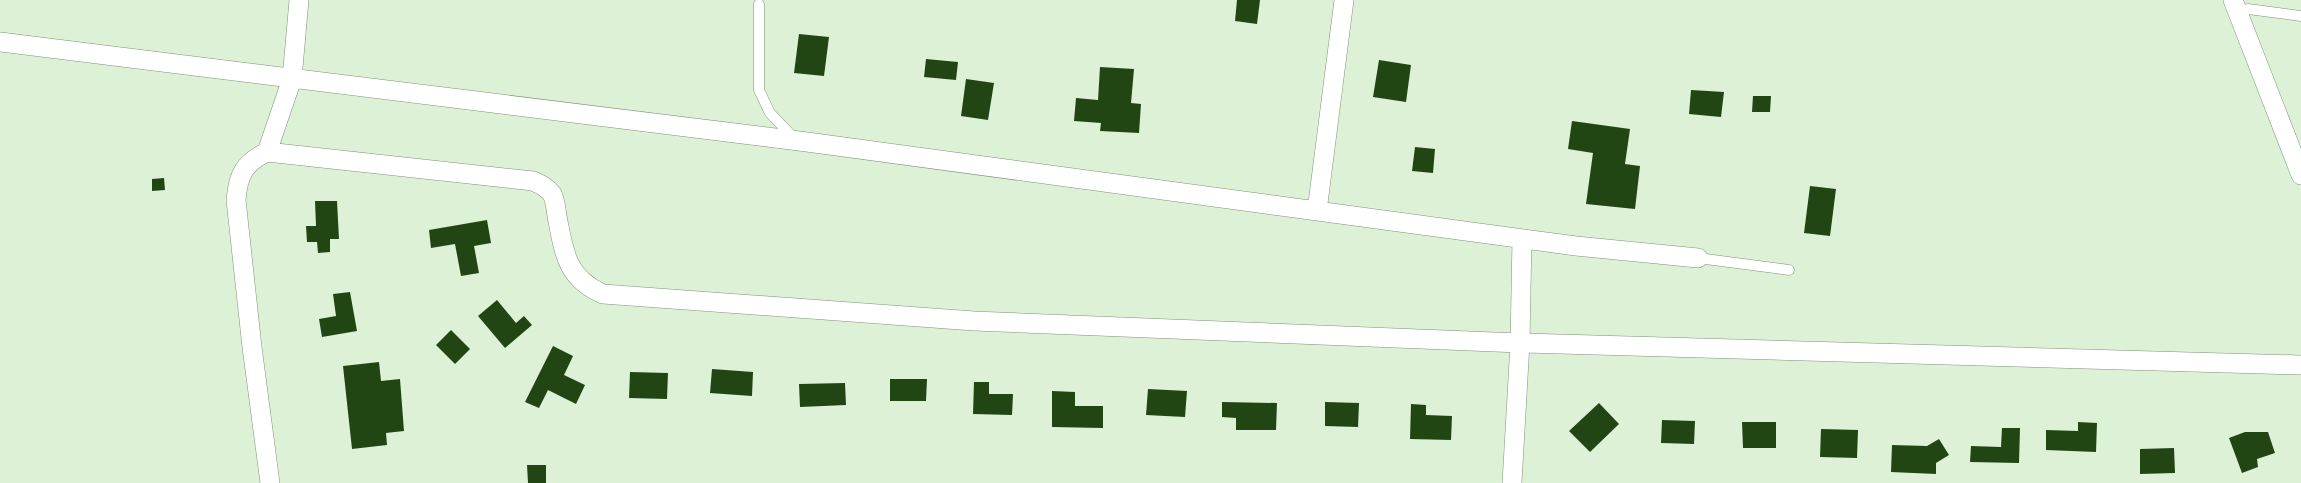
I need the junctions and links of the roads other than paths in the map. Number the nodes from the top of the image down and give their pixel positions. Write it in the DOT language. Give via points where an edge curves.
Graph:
graph roads {
  1 [pos="299,0"];
  2 [pos="1344,0"];
  3 [pos="759,4"];
  4 [pos="2244,7"];
  5 [pos="2301,16"];
  6 [pos="0,42"];
  7 [pos="292,78"];
  8 [pos="807,142"];
  9 [pos="267,152"];
  10 [pos="2301,175"];
  11 [pos="1316,211"];
  12 [pos="1522,239"];
  13 [pos="1698,258"];
  14 [pos="1789,270"];
  15 [pos="1520,343"];
  16 [pos="2301,366"];
  17 [pos="270,483"];
  18 [pos="1512,483"];
  1 -- 7 [label="street"];
  2 -- 11 [label="street"];
  3 -- 8 [label="lane" via="758,90 770,113 791,135"];
  4 -- 5 [label="lane"];
  4 -- 10 [label="street"];
  6 -- 7 [label="street"];
  7 -- 8 [label="street"];
  7 -- 9 [label="street"];
  8 -- 11 [label="street"];
  9 -- 15 [label="street" via="540,184 553,195 565,258 574,274 589,288 603,294 974,321"];
  9 -- 17 [label="street" via="245,167 238,181 236,200"];
  11 -- 12 [label="street"];
  12 -- 13 [label="street"];
  12 -- 15 [label="street"];
  13 -- 14 [label="lane"];
  15 -- 16 [label="street"];
  15 -- 18 [label="street"];
}
